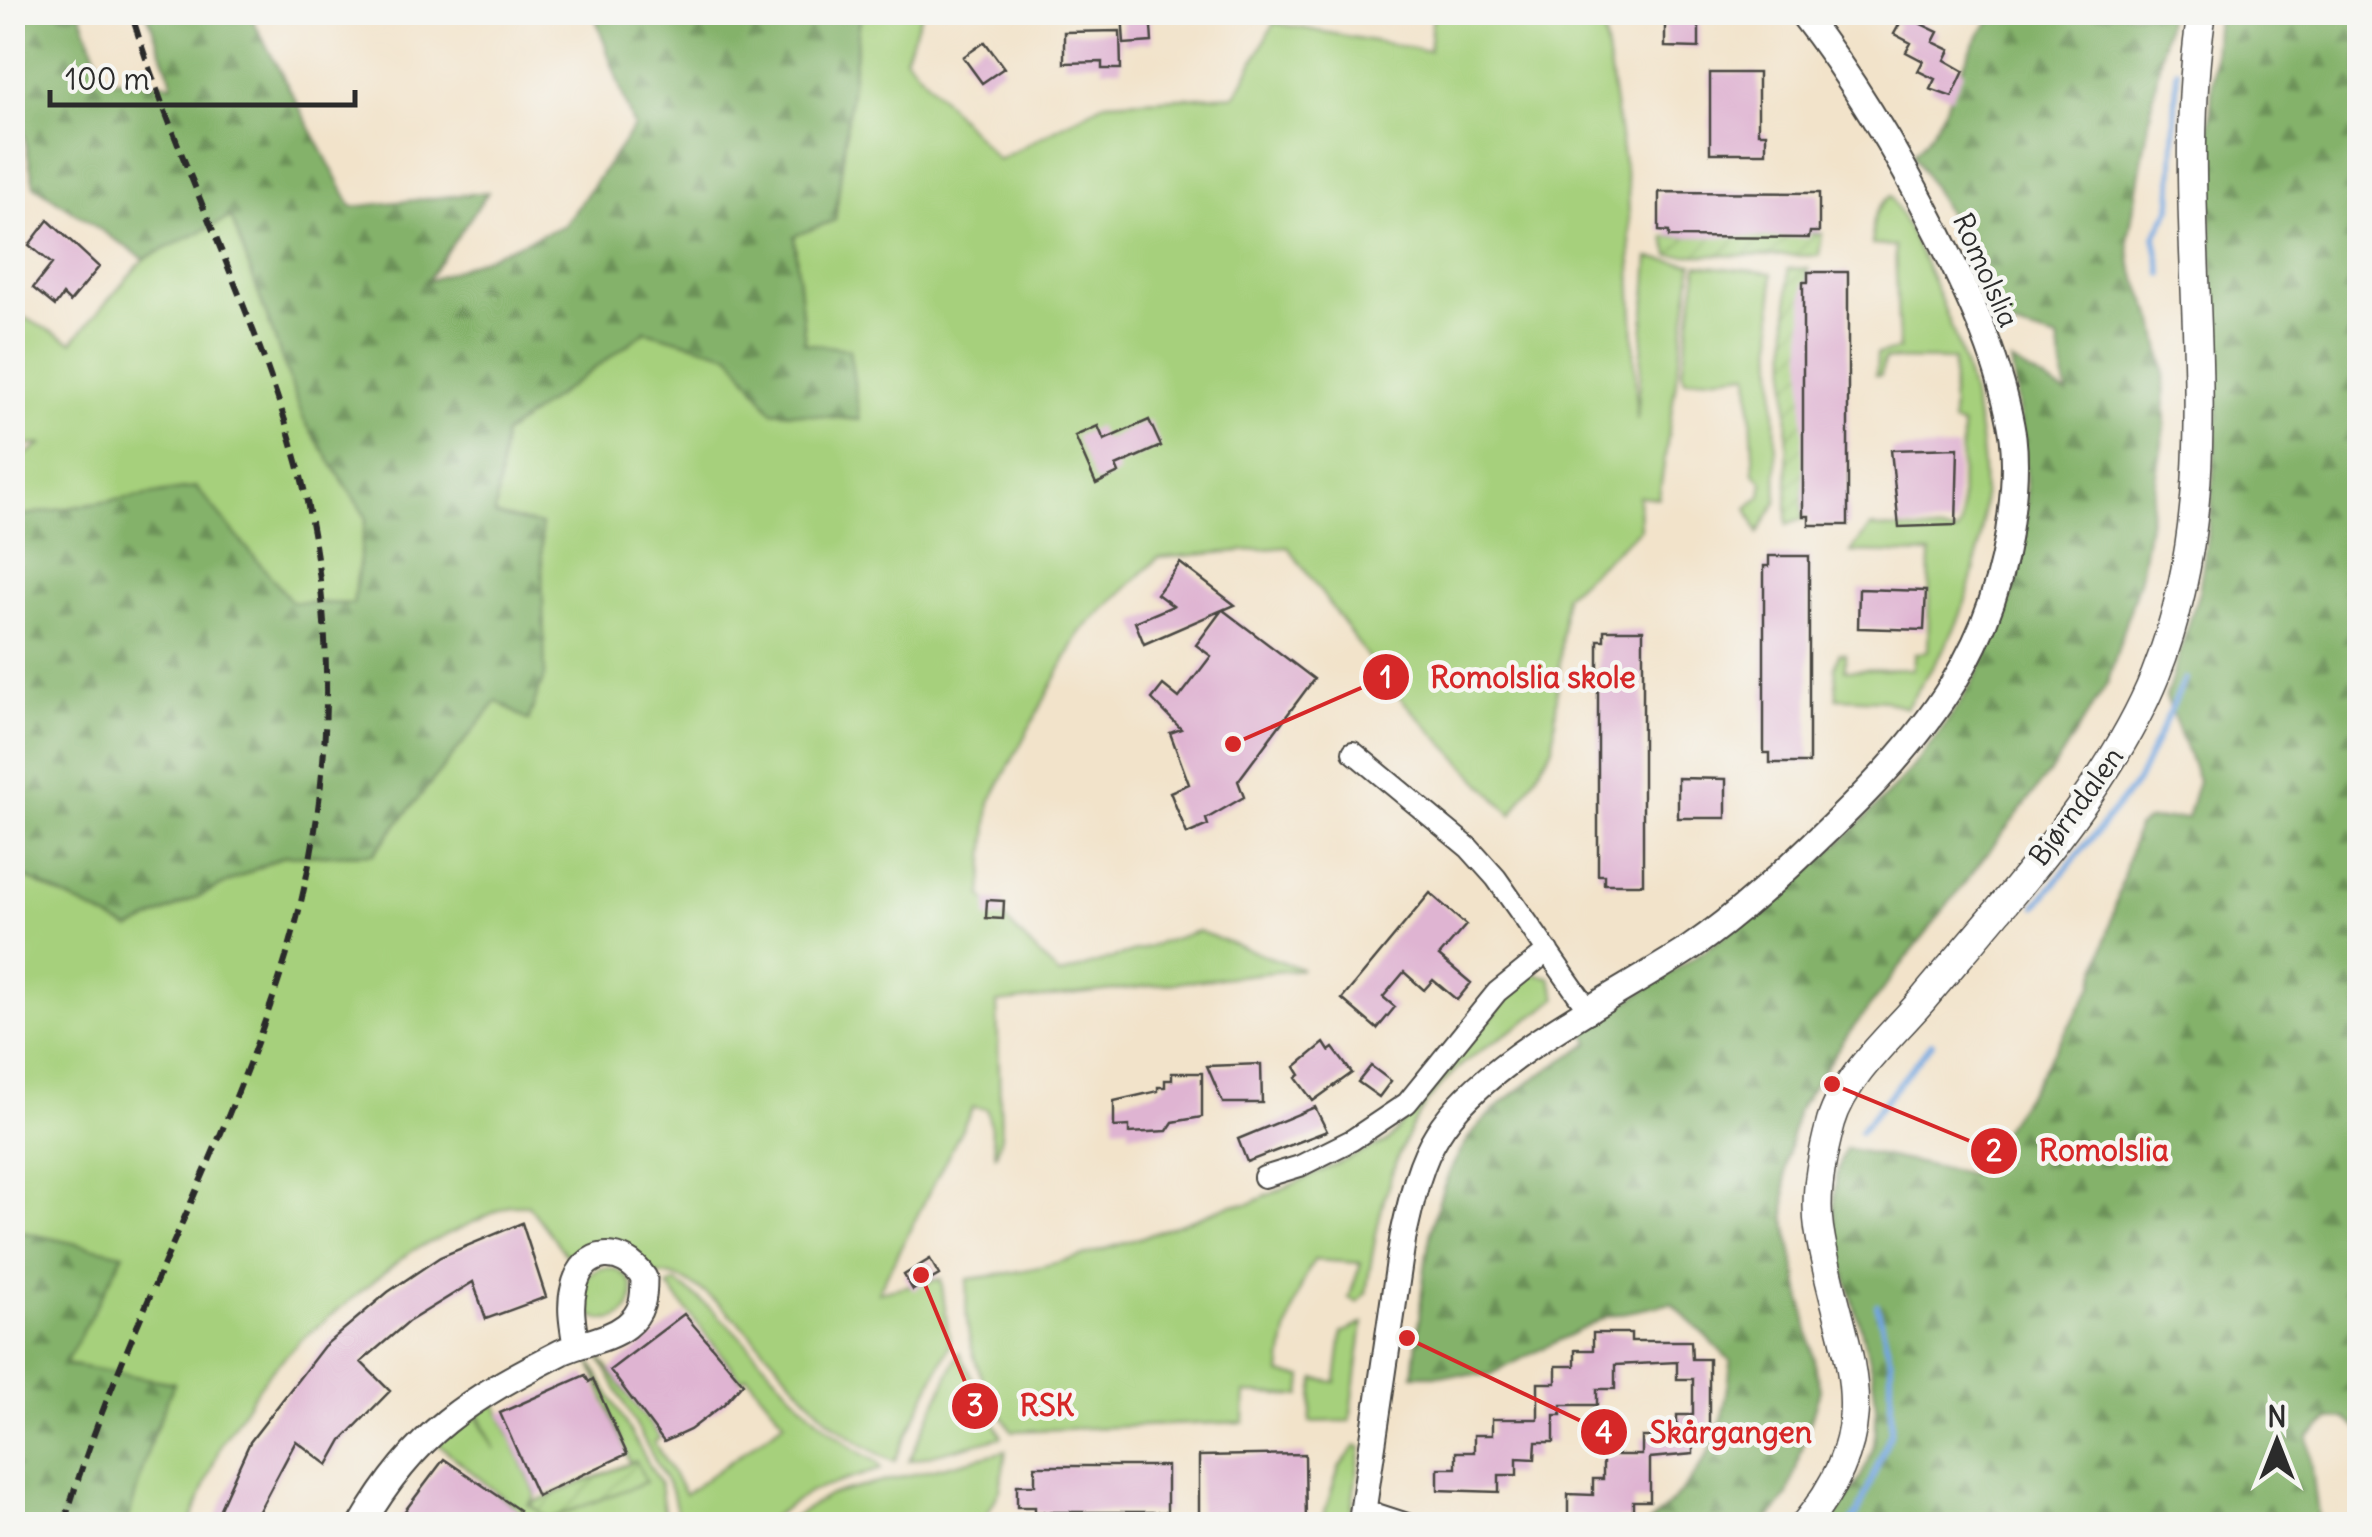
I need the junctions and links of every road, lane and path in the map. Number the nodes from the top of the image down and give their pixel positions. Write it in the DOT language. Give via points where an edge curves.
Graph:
graph roads {
  1 [pos="1802,12"];
  2 [pos="2202,12"];
  3 [pos="1353,752"];
  4 [pos="1548,952"];
  5 [pos="1590,1012"];
  6 [pos="1264,1177"];
  7 [pos="576,1345"];
  8 [pos="1363,1517"];
  9 [pos="362,1524"];
  10 [pos="1406,1524"];
  11 [pos="1805,1524"];
  1 -- 5 [label="street, Romolslia" via="1897,152 1975,306 2013,441 2008,548 1974,649 1950,691 1884,772 1782,874 1694,945"];
  2 -- 11 [label="main road, Bjørndalen" via="2192,232 2201,454 2179,609 2119,750 1861,1072 1833,1116 1818,1226 1856,1385 1850,1452"];
  3 -- 4 [label="street" via="1469,848"];
  4 -- 5 [label="street"];
  4 -- 6 [label="street" via="1497,992 1407,1104 1352,1140"];
  5 -- 8 [label="street, Romolslia" via="1480,1086 1436,1136 1403,1237"];
  7 -- 9 [label="street" via="458,1409 402,1463"];
  8 -- 10 [label="street"];
}
